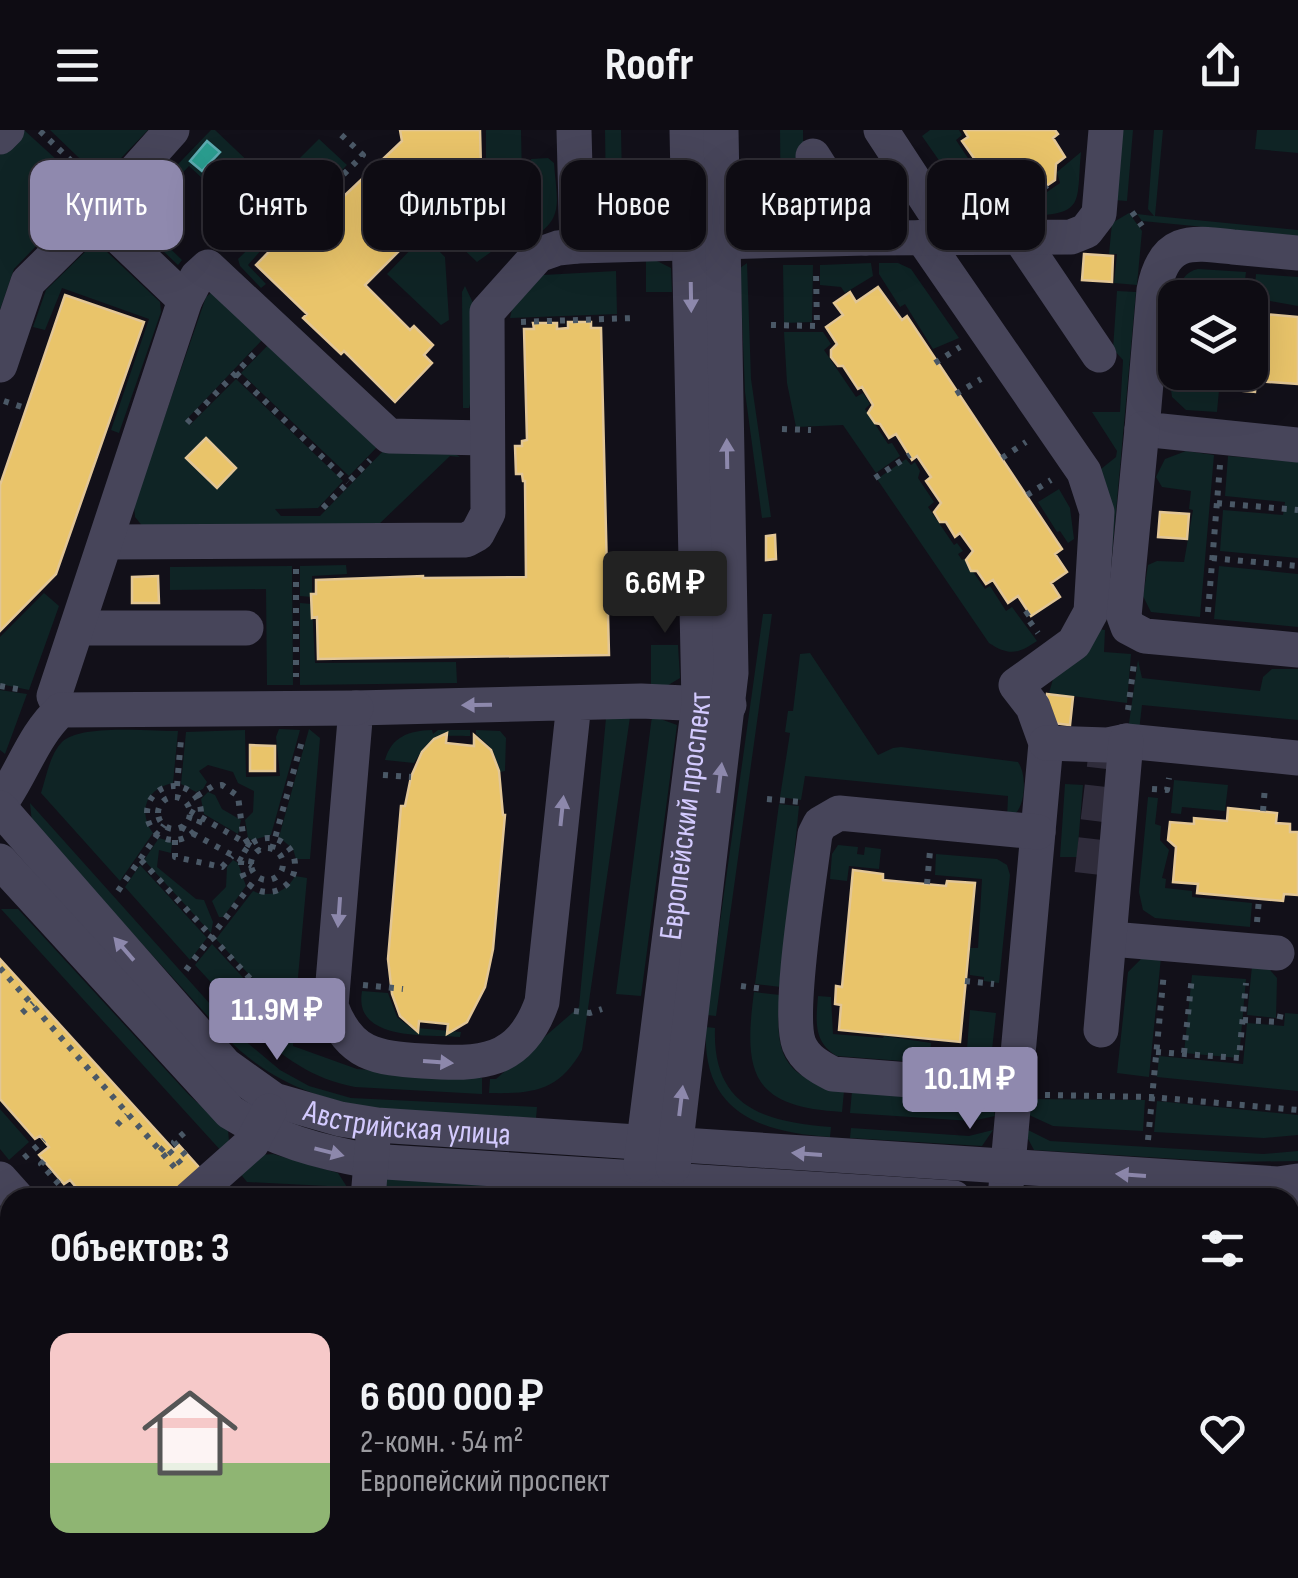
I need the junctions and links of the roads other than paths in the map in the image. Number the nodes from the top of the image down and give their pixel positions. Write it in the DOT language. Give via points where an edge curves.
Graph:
graph roads {
  1 [pos="7,130"];
  2 [pos="172,130"];
  3 [pos="574,130"];
  4 [pos="687,130"];
  5 [pos="720,130"];
  6 [pos="882,130"];
  7 [pos="1106,130"];
  8 [pos="0,137"];
  9 [pos="812,156"];
  10 [pos="139,160"];
  11 [pos="575,160"];
  12 [pos="692,160"];
  13 [pos="815,160"];
  14 [pos="927,219"];
  15 [pos="1045,238"];
  16 [pos="726,242"];
  17 [pos="706,243"];
  18 [pos="561,248"];
  19 [pos="55,250"];
  20 [pos="140,250"];
  21 [pos="944,250"];
  22 [pos="1028,250"];
  23 [pos="1298,253"];
  24 [pos="185,300"];
  25 [pos="1099,355"];
  26 [pos="0,365"];
  27 [pos="1142,428"];
  28 [pos="486,438"];
  29 [pos="1298,444"];
  30 [pos="106,542"];
  31 [pos="1108,614"];
  32 [pos="77,628"];
  33 [pos="246,628"];
  34 [pos="1298,650"];
  35 [pos="574,703"];
  36 [pos="714,704"];
  37 [pos="356,708"];
  38 [pos="61,710"];
  39 [pos="1127,726"];
  40 [pos="1046,743"];
  41 [pos="1298,758"];
  42 [pos="0,806"];
  43 [pos="1038,832"];
  44 [pos="14,872"];
  45 [pos="1111,939"];
  46 [pos="1277,953"];
  47 [pos="1102,1030"];
  48 [pos="1022,1091"];
  49 [pos="267,1115"];
  50 [pos="374,1125"];
  51 [pos="370,1161"];
  52 [pos="656,1173"];
  53 [pos="1298,1180"];
  54 [pos="1006,1182"];
  55 [pos="187,1188"];
  56 [pos="369,1188"];
  57 [pos="835,1188"];
  1 -- 8 [label="street"];
  2 -- 10 [label="street"];
  3 -- 11 [label="street"];
  4 -- 12 [label="street, Европейский проспект"];
  5 -- 17 [label="street, Европейский проспект"];
  6 -- 14 [label="street"];
  7 -- 15 [label="street" via="1100,214 1086,231"];
  9 -- 13 [label="street"];
  16 -- 17 [label="street"];
  17 -- 36 [label="street, Европейский проспект"];
  18 -- 28 [label="street" via="538,255 487,312"];
  19 -- 26 [label="street" via="28,282"];
  20 -- 24 [label="street"];
  21 -- 31 [label="street" via="1084,472 1097,512"];
  22 -- 25 [label="street"];
  23 -- 27 [label="street" via="1191,242 1169,255 1154,290"];
  24 -- 28 [label="street" via="208,267 389,436"];
  24 -- 30 [label="street"];
  27 -- 29 [label="street"];
  27 -- 31 [label="street"];
  28 -- 30 [label="street" via="488,513 478,534 466,540"];
  30 -- 32 [label="street"];
  31 -- 34 [label="street" via="1146,636"];
  31 -- 40 [label="street" via="1016,685"];
  32 -- 33 [label="street"];
  32 -- 38 [label="street" via="54,696"];
  35 -- 36 [label="street"];
  35 -- 37 [label="street, one-way"];
  37 -- 35 [label="street, one-way" via="344,995 350,1040 388,1059 483,1062 520,1042 542,1002"];
  36 -- 52 [label="street, Европейский проспект"];
  37 -- 38 [label="street"];
  38 -- 42 [label="street" via="45,724"];
  39 -- 40 [label="street" via="1106,745"];
  39 -- 41 [label="street"];
  39 -- 45 [label="street"];
  40 -- 43 [label="street"];
  42 -- 44 [label="street, Австрийская улица"];
  43 -- 48 [label="street"];
  43 -- 48 [label="street" via="839,813 820,824 795,1018 801,1048 833,1074"];
  44 -- 49 [label="street, Австрийская улица" via="230,1112"];
  45 -- 46 [label="street"];
  45 -- 47 [label="street"];
  48 -- 54 [label="street"];
  49 -- 50 [label="street, Австрийская улица"];
  49 -- 51 [label="street, Австрийская улица, one-way" via="331,1154"];
  49 -- 55 [label="street" via="252,1143"];
  50 -- 51 [label="street"];
  50 -- 52 [label="street, Австрийская улица"];
  51 -- 52 [label="street, Австрийская улица"];
  51 -- 56 [label="street"];
  54 -- 52 [label="street, one-way"];
  52 -- 57 [label="street"];
  53 -- 54 [label="street, one-way"];
}
